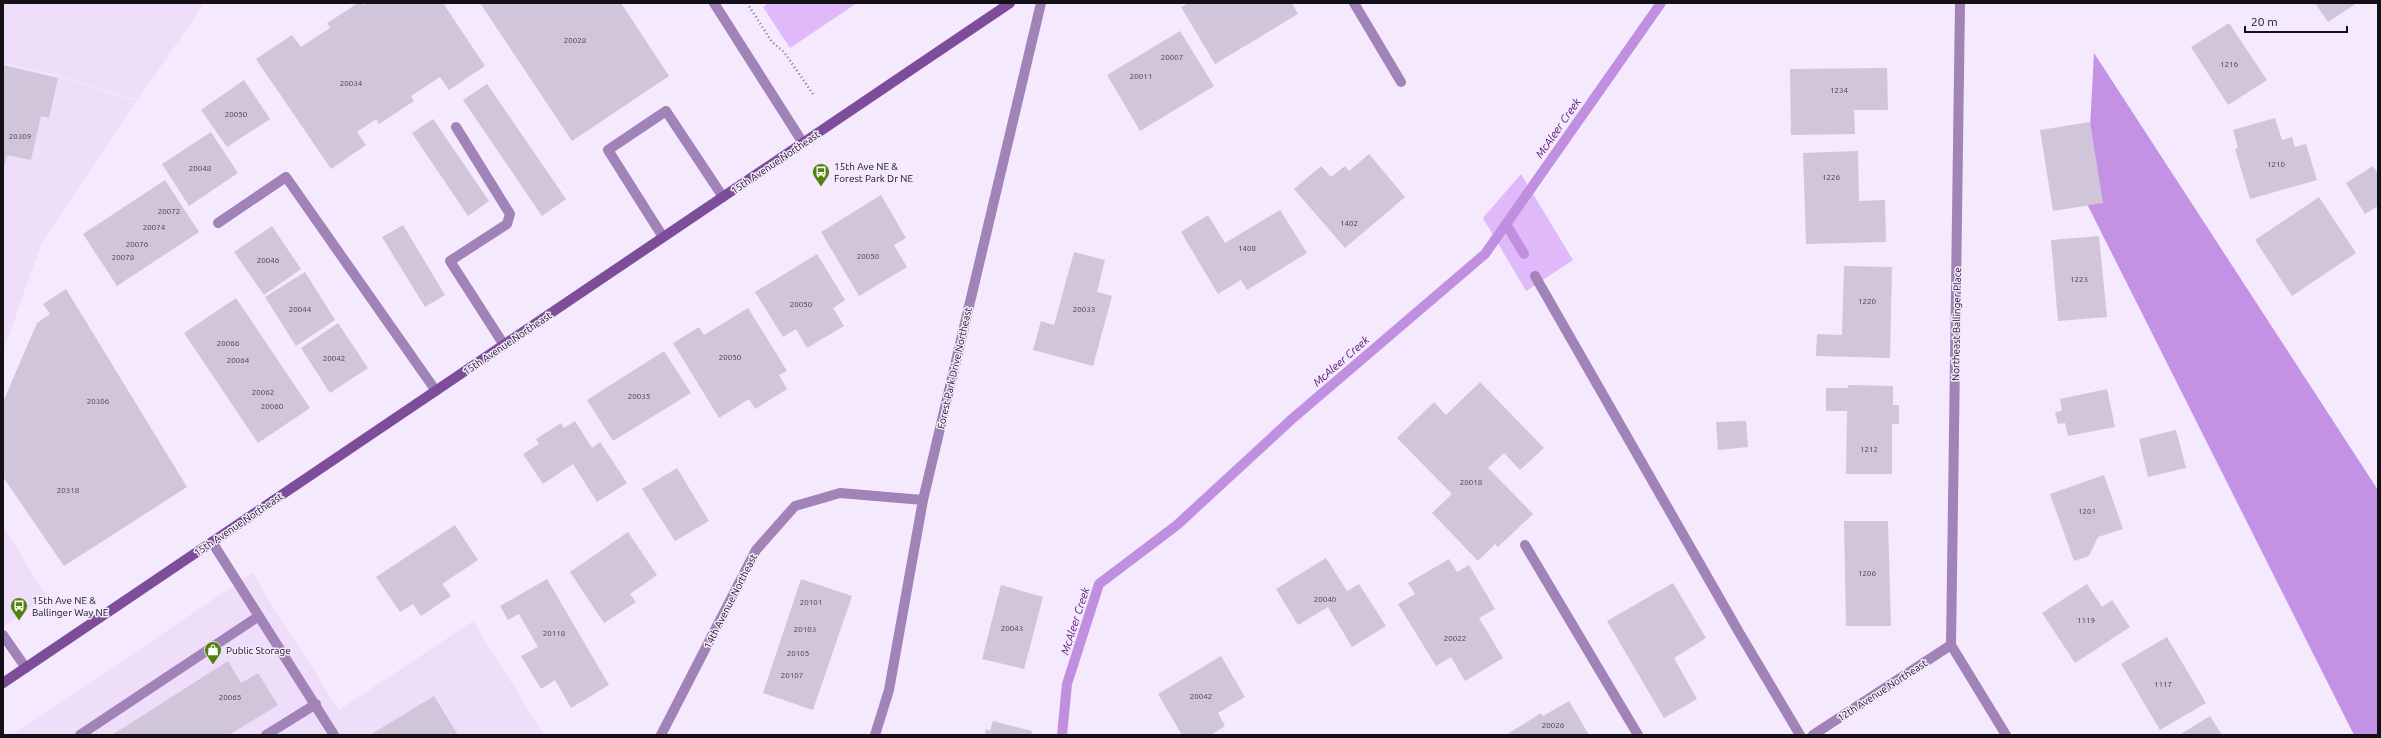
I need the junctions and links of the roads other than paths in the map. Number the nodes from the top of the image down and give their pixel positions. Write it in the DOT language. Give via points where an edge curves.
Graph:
graph roads {
  1 [pos="714,3"];
  2 [pos="1010,3"];
  3 [pos="1041,3"];
  4 [pos="1354,3"];
  5 [pos="1960,3"];
  6 [pos="1401,82"];
  7 [pos="456,127"];
  8 [pos="802,143"];
  9 [pos="723,197"];
  10 [pos="218,223"];
  11 [pos="663,238"];
  12 [pos="1535,276"];
  13 [pos="504,345"];
  14 [pos="436,391"];
  15 [pos="923,500"];
  16 [pos="212,542"];
  17 [pos="1525,545"];
  18 [pos="259,616"];
  19 [pos="3,635"];
  20 [pos="1951,645"];
  21 [pos="26,668"];
  22 [pos="3,683"];
  23 [pos="316,704"];
  24 [pos="80,735"];
  25 [pos="266,735"];
  26 [pos="334,735"];
  27 [pos="661,735"];
  28 [pos="875,735"];
  29 [pos="1638,735"];
  30 [pos="1800,735"];
  31 [pos="1813,735"];
  32 [pos="2006,735"];
  1 -- 8 [label="street"];
  2 -- 8 [label="main road, 15th Avenue Northeast"];
  3 -- 15 [label="street, Forest Park Drive Northeast"];
  4 -- 6 [label="street"];
  5 -- 20 [label="street, Northeast Ballinger Place"];
  7 -- 13 [label="street" via="510,214 507,224 450,261"];
  8 -- 9 [label="main road, 15th Avenue Northeast"];
  9 -- 11 [label="main road, 15th Avenue Northeast"];
  9 -- 11 [label="street" via="666,111 621,141 608,150"];
  10 -- 14 [label="street" via="286,177"];
  11 -- 13 [label="main road, 15th Avenue Northeast"];
  12 -- 30 [label="street"];
  13 -- 14 [label="main road, 15th Avenue Northeast"];
  14 -- 16 [label="main road, 15th Avenue Northeast"];
  15 -- 27 [label="street, 14th Avenue Northeast" via="840,493 795,506 756,550"];
  15 -- 28 [label="street, Forest Park Drive Northeast" via="889,690"];
  16 -- 18 [label="street"];
  16 -- 21 [label="main road, 15th Avenue Northeast"];
  17 -- 29 [label="street"];
  18 -- 23 [label="street"];
  18 -- 24 [label="street"];
  19 -- 21 [label="street"];
  20 -- 31 [label="street, 12th Avenue Northeast"];
  20 -- 32 [label="street"];
  21 -- 22 [label="main road, 15th Avenue Northeast"];
  23 -- 25 [label="street"];
  23 -- 26 [label="street"];
}
